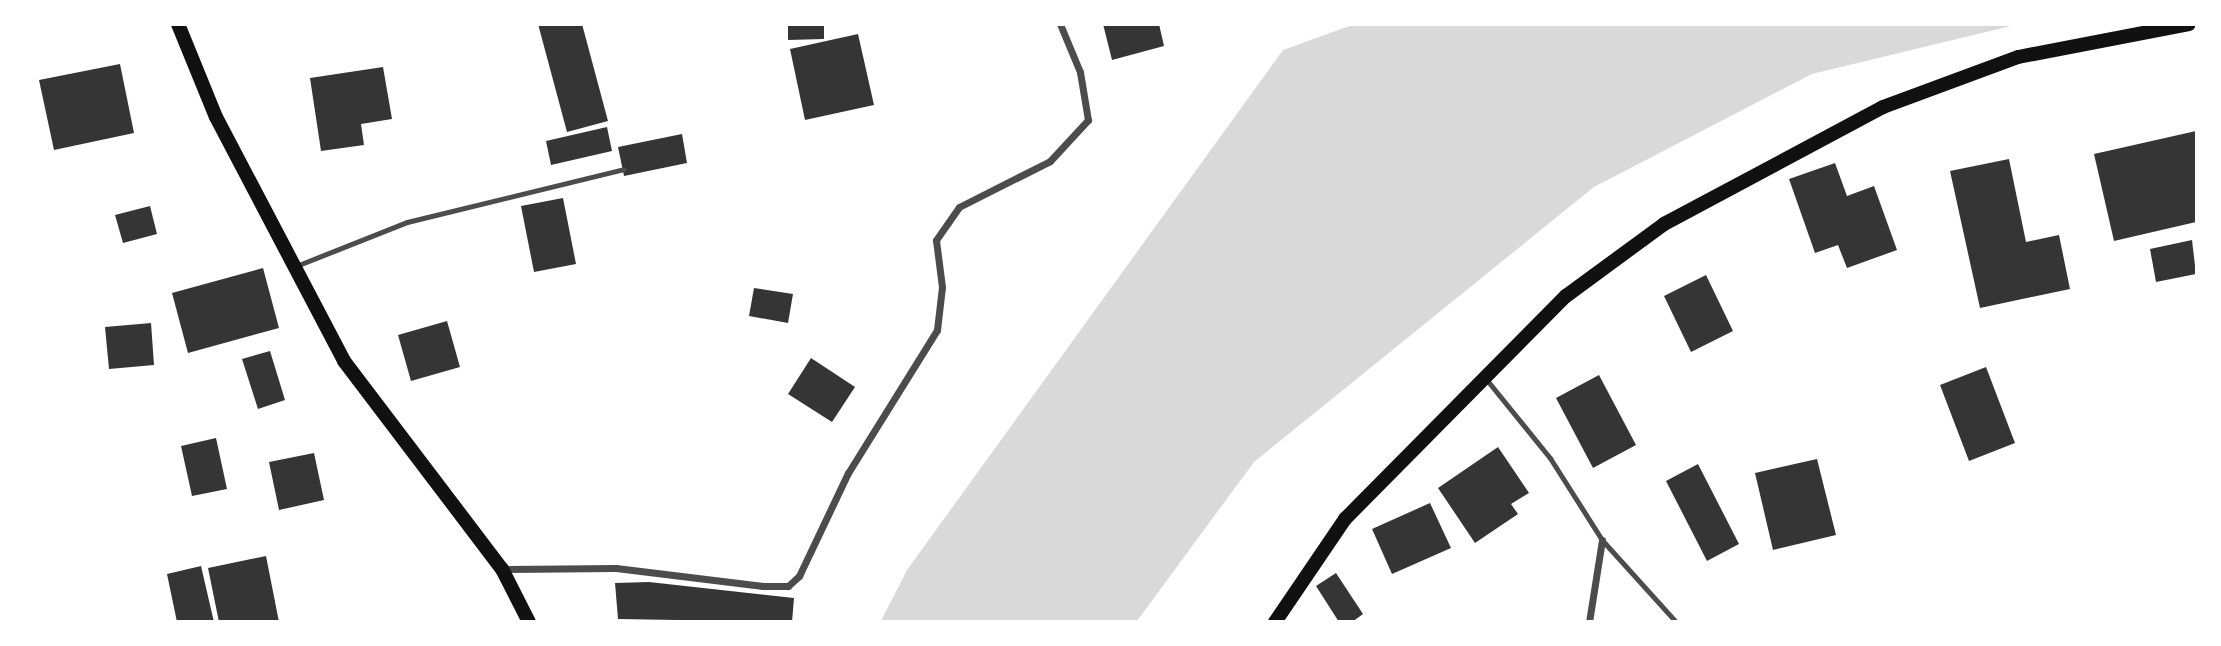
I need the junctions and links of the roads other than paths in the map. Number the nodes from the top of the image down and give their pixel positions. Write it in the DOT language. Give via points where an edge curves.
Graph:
graph roads {
  1 [pos="178,24"];
  2 [pos="1060,24"];
  3 [pos="2189,24"];
  4 [pos="624,169"];
  5 [pos="293,267"];
  6 [pos="1486,379"];
  7 [pos="1602,540"];
  8 [pos="502,569"];
  9 [pos="529,621"];
  10 [pos="1275,621"];
  11 [pos="1589,621"];
  12 [pos="1676,621"];
  1 -- 5 [label="main road" via="216,117"];
  2 -- 8 [label="street" via="1080,72 1088,120 1050,161 959,207 936,240 942,287 936,330 848,473 799,576 788,586 764,586 616,568"];
  3 -- 6 [label="main road" via="2018,57 1883,107 1664,223 1566,296"];
  4 -- 5 [label="lane" via="407,222"];
  5 -- 8 [label="main road" via="344,361"];
  6 -- 7 [label="lane" via="1550,458"];
  6 -- 10 [label="main road" via="1345,519"];
  7 -- 11 [label="street"];
  7 -- 12 [label="lane"];
  8 -- 9 [label="main road"];
}
